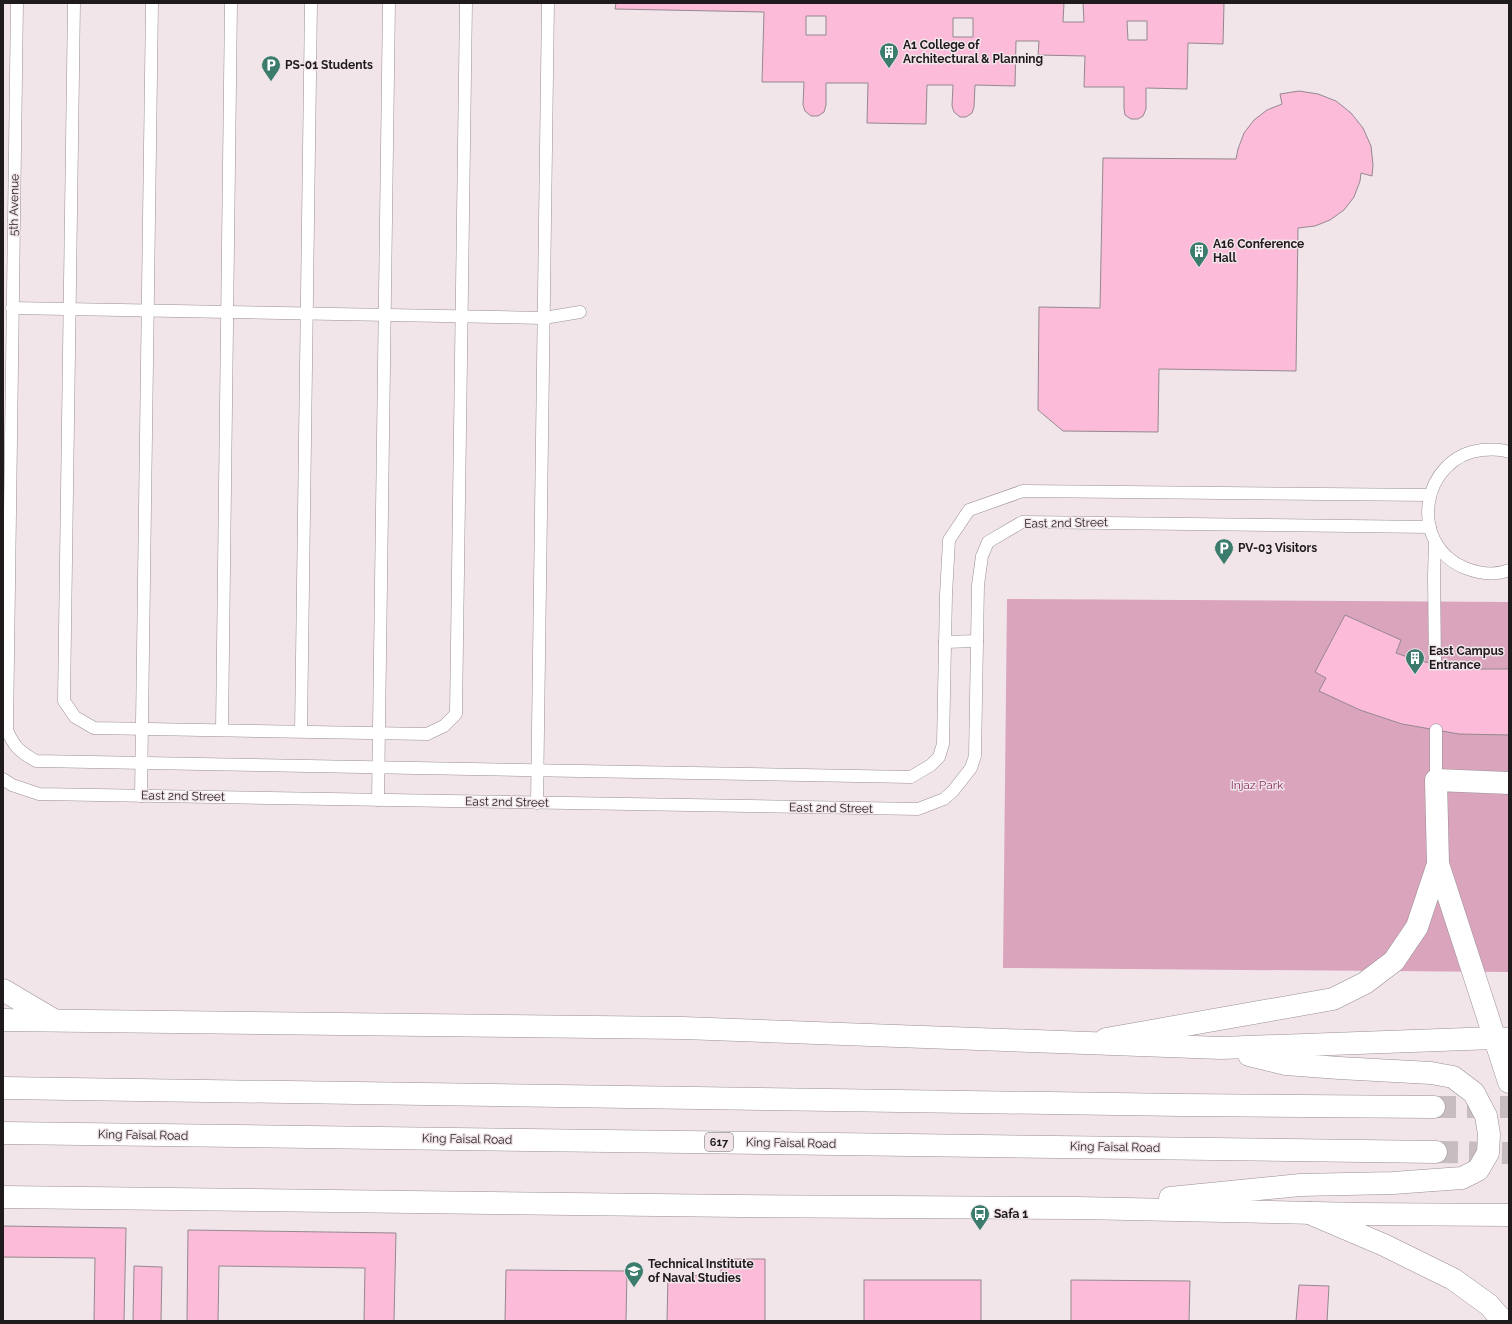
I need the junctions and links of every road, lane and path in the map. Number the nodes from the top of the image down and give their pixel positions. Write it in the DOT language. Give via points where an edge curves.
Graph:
graph roads {
  1 [pos="17,3"];
  2 [pos="74,3"];
  3 [pos="152,3"];
  4 [pos="231,3"];
  5 [pos="311,3"];
  6 [pos="388,3"];
  7 [pos="466,3"];
  8 [pos="548,3"];
  9 [pos="12,308"];
  10 [pos="70,309"];
  11 [pos="147,310"];
  12 [pos="227,312"];
  13 [pos="580,312"];
  14 [pos="307,314"];
  15 [pos="384,315"];
  16 [pos="462,316"];
  17 [pos="544,318"];
  18 [pos="1509,452"];
  19 [pos="1430,495"];
  20 [pos="1430,527"];
  21 [pos="1435,542"];
  22 [pos="1509,570"];
  23 [pos="977,641"];
  24 [pos="945,642"];
  25 [pos="1435,663"];
  26 [pos="142,729"];
  27 [pos="222,730"];
  28 [pos="1436,730"];
  29 [pos="301,731"];
  30 [pos="379,733"];
  31 [pos="141,763"];
  32 [pos="378,767"];
  33 [pos="538,770"];
  34 [pos="3,779"];
  35 [pos="1436,780"];
  36 [pos="1509,782"];
  37 [pos="140,796"];
  38 [pos="378,800"];
  39 [pos="537,803"];
  40 [pos="1438,864"];
  41 [pos="3,990"];
  42 [pos="3,1020"];
  43 [pos="55,1021"];
  44 [pos="1502,1039"];
  45 [pos="1082,1043"];
  46 [pos="1222,1048"];
  47 [pos="1509,1082"];
  48 [pos="3,1088"];
  49 [pos="1434,1107"];
  50 [pos="3,1133"];
  51 [pos="1436,1152"];
  52 [pos="3,1197"];
  53 [pos="1078,1208"];
  54 [pos="1309,1214"];
  55 [pos="1509,1215"];
  56 [pos="1503,1321"];
  1 -- 9 [label="lane, 5th Avenue"];
  2 -- 10 [label="lane"];
  3 -- 11 [label="lane"];
  4 -- 12 [label="lane"];
  5 -- 14 [label="lane"];
  6 -- 15 [label="lane"];
  7 -- 16 [label="lane"];
  8 -- 17 [label="lane"];
  9 -- 10 [label="lane"];
  9 -- 31 [label="lane, 5th Avenue" via="6,730 22,753 36,761"];
  10 -- 11 [label="lane"];
  10 -- 26 [label="lane" via="64,700 75,717 94,728"];
  11 -- 12 [label="lane"];
  11 -- 26 [label="lane"];
  12 -- 14 [label="lane"];
  12 -- 27 [label="lane"];
  13 -- 17 [label="lane"];
  14 -- 15 [label="lane"];
  14 -- 29 [label="lane"];
  15 -- 16 [label="lane"];
  15 -- 30 [label="lane"];
  16 -- 17 [label="lane"];
  16 -- 30 [label="lane" via="456,714 444,726 428,734"];
  17 -- 33 [label="lane"];
  18 -- 19 [label="lane" via="1474,450 1458,457 1436,480"];
  19 -- 20 [label="lane" via="1427,511"];
  19 -- 24 [label="lane" via="1023,491 969,510 949,540"];
  20 -- 21 [label="lane"];
  20 -- 23 [label="lane, East 2nd Street" via="1022,522 988,542 982,556 978,586"];
  21 -- 22 [label="lane" via="1445,555 1458,565 1473,571 1489,573"];
  21 -- 25 [label="lane"];
  23 -- 24 [label="lane"];
  23 -- 39 [label="lane, East 2nd Street" via="975,756 971,768 944,799 918,809"];
  24 -- 33 [label="lane" via="943,744 939,757 911,777"];
  26 -- 27 [label="lane"];
  26 -- 31 [label="lane"];
  27 -- 29 [label="lane"];
  28 -- 35 [label="lane"];
  29 -- 30 [label="lane"];
  30 -- 32 [label="lane"];
  31 -- 32 [label="lane"];
  31 -- 37 [label="lane"];
  32 -- 33 [label="lane"];
  32 -- 38 [label="lane"];
  33 -- 39 [label="lane"];
  34 -- 37 [label="lane, East 2nd Street" via="12,785 39,794"];
  35 -- 36 [label="main road"];
  35 -- 40 [label="main road"];
  37 -- 38 [label="lane, East 2nd Street"];
  38 -- 39 [label="lane, East 2nd Street"];
  40 -- 44 [label="main road"];
  40 -- 45 [label="main road" via="1417,927 1394,961 1365,983 1333,1000"];
  41 -- 43 [label="main road"];
  42 -- 43 [label="main road"];
  43 -- 45 [label="main road" via="683,1028"];
  44 -- 46 [label="main road"];
  44 -- 47 [label="main road"];
  45 -- 46 [label="main road"];
  46 -- 53 [label="main road" via="1286,1064 1431,1073 1453,1077 1474,1093 1486,1116 1489,1134 1488,1153 1478,1170 1462,1178 1393,1183 1300,1185"];
  48 -- 49 [label="main road"];
  50 -- 51 [label="main road, King Faisal Road / 617"];
  52 -- 53 [label="main road"];
  53 -- 54 [label="main road"];
  54 -- 55 [label="main road"];
  54 -- 56 [label="main road" via="1384,1245 1453,1279 1489,1305"];
}
